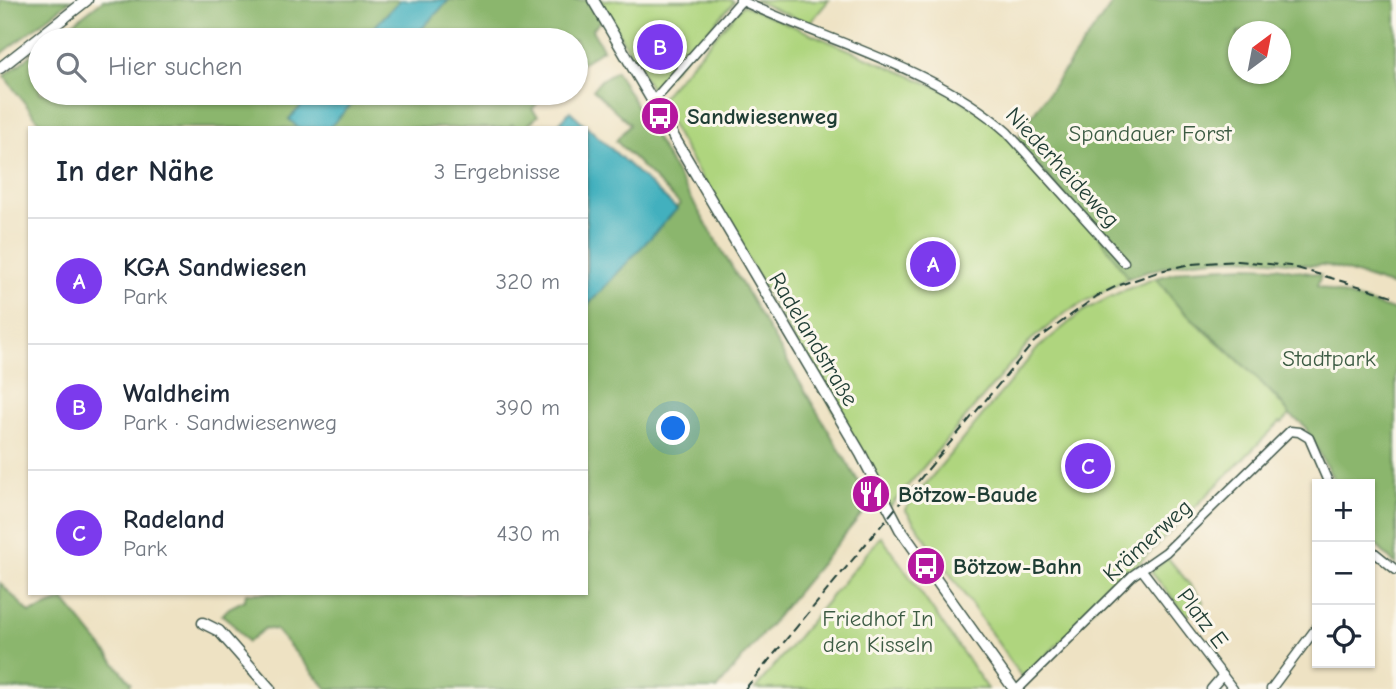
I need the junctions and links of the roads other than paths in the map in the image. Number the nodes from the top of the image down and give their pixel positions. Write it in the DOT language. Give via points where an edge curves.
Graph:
graph roads {
  1 [pos="87,0"];
  2 [pos="593,0"];
  3 [pos="740,0"];
  4 [pos="51,28"];
  5 [pos="28,46"];
  6 [pos="0,68"];
  7 [pos="652,102"];
  8 [pos="1124,262"];
  9 [pos="1327,479"];
  10 [pos="1375,555"];
  11 [pos="1142,570"];
  12 [pos="1396,570"];
  13 [pos="203,623"];
  14 [pos="1312,634"];
  15 [pos="1223,675"];
  16 [pos="270,689"];
  17 [pos="1016,689"];
  18 [pos="1211,689"];
  19 [pos="1233,689"];
  20 [pos="1271,689"];
  1 -- 4 [label="street"];
  2 -- 7 [label="street, Radelandstraße"];
  3 -- 7 [label="street"];
  3 -- 8 [label="street, Niederheideweg" via="944,86 986,113"];
  5 -- 6 [label="street"];
  7 -- 17 [label="street, Radelandstraße" via="900,529"];
  9 -- 11 [label="street, Krämerweg" via="1306,435 1290,431"];
  10 -- 12 [label="street"];
  11 -- 15 [label="street, Platz E"];
  11 -- 17 [label="street, Krämerweg"];
  13 -- 16 [label="street" via="219,632"];
  14 -- 20 [label="street"];
  15 -- 18 [label="street"];
  15 -- 19 [label="street, Platz E"];
}
